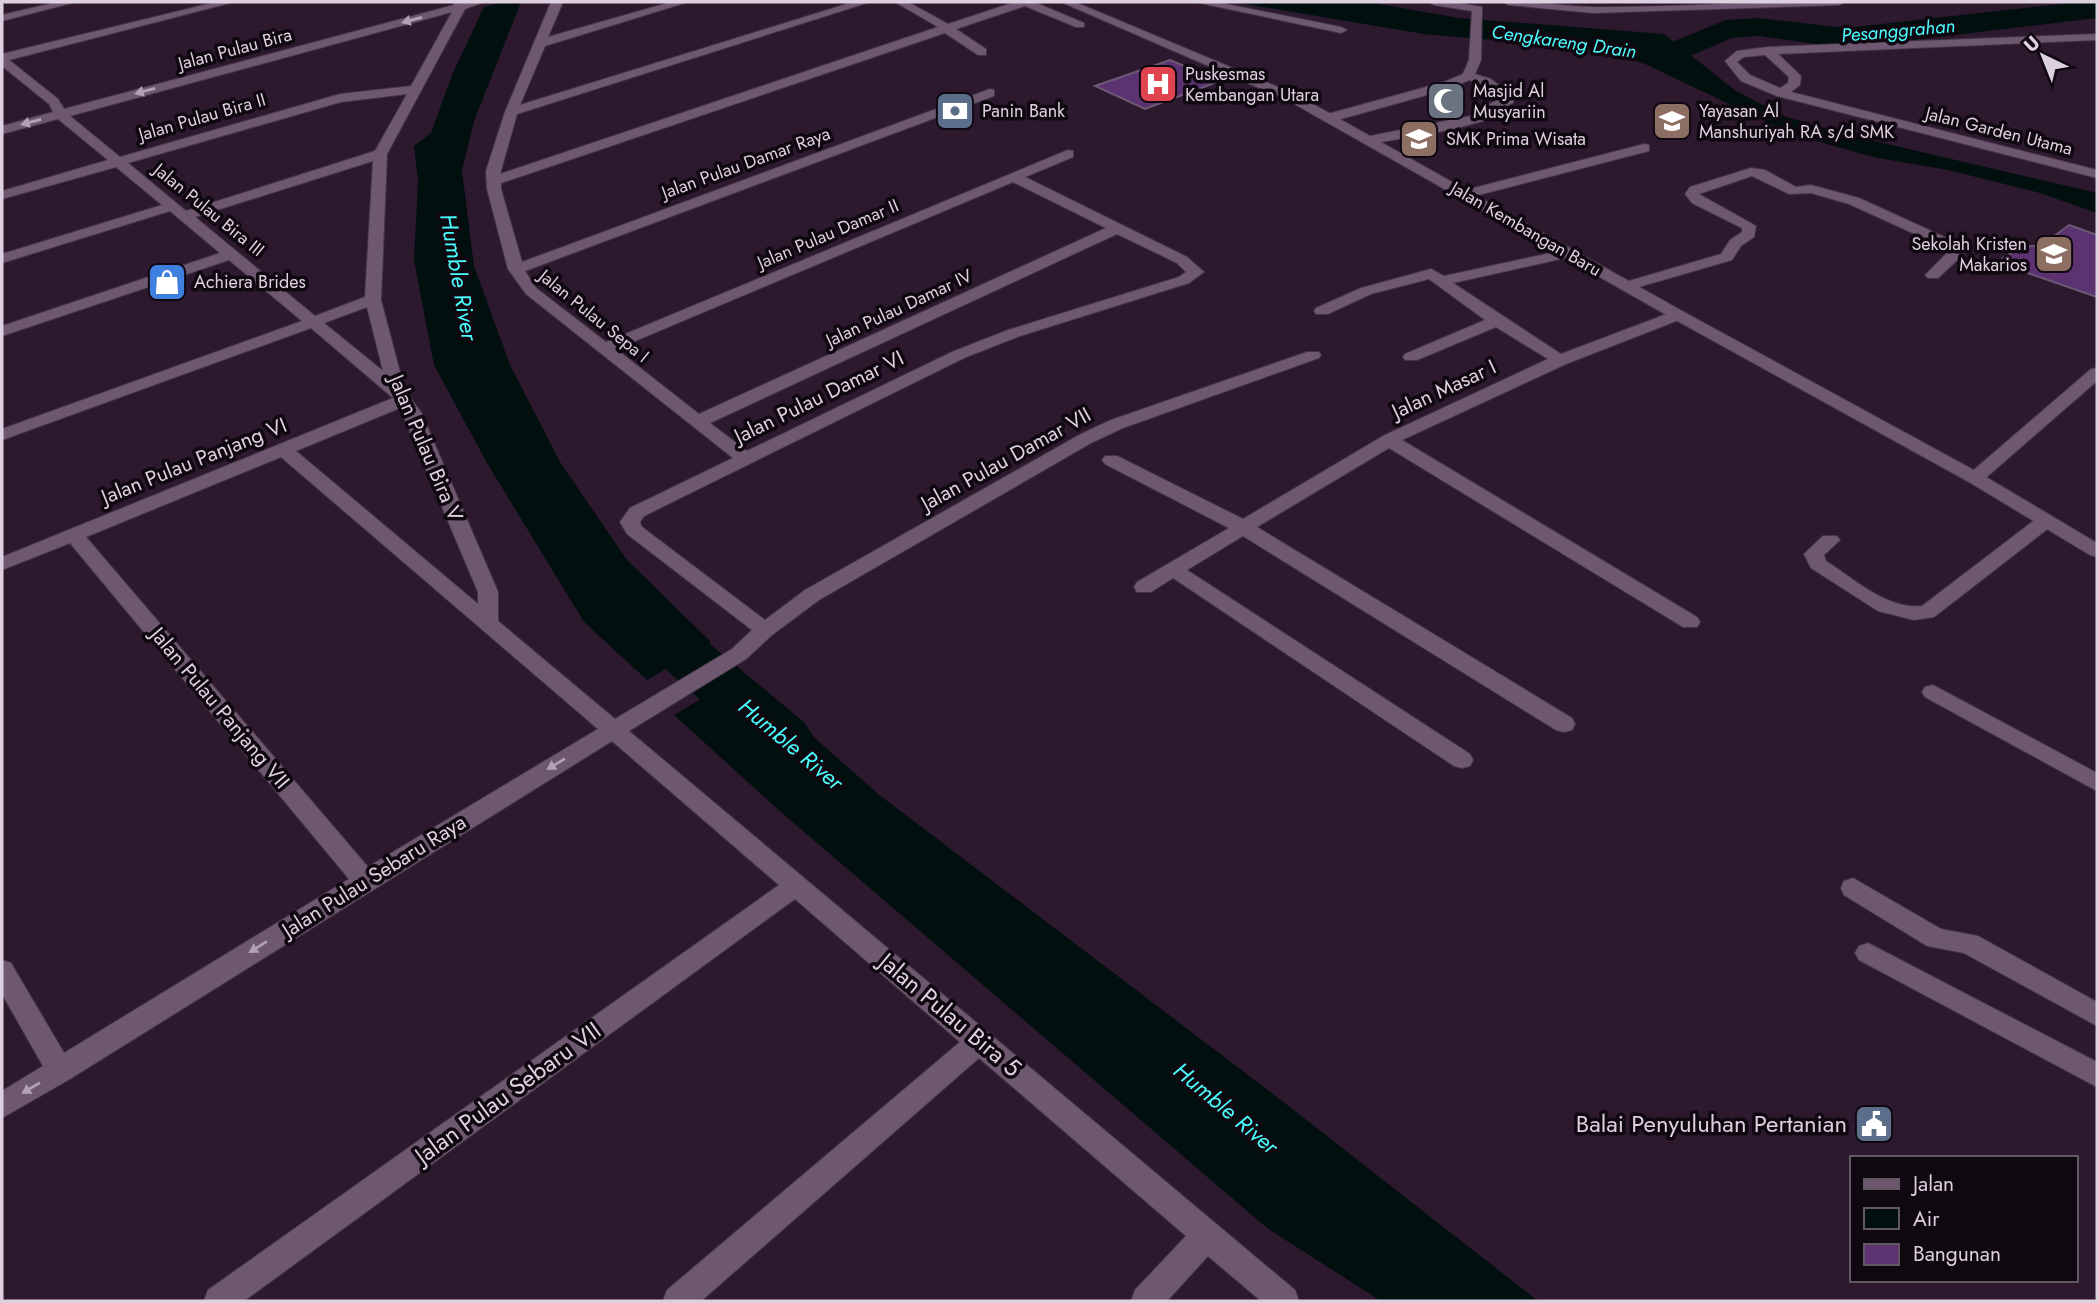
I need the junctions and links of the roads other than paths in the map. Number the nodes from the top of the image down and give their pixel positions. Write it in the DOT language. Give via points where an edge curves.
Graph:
graph roads {
  1 [pos="69,2"];
  2 [pos="228,2"];
  3 [pos="429,2"];
  4 [pos="478,2"];
  5 [pos="557,2"];
  6 [pos="682,2"];
  7 [pos="864,2"];
  8 [pos="900,2"];
  9 [pos="1025,2"];
  10 [pos="1066,2"];
  11 [pos="1200,2"];
  12 [pos="1434,2"];
  13 [pos="1509,2"];
  14 [pos="1661,2"];
  15 [pos="1837,2"];
  16 [pos="459,4"];
  17 [pos="1604,6"];
  18 [pos="1684,8"];
  19 [pos="2,18"];
  20 [pos="1080,25"];
  21 [pos="947,28"];
  22 [pos="1341,30"];
  23 [pos="2097,37"];
  24 [pos="541,43"];
  25 [pos="982,51"];
  26 [pos="1769,51"];
  27 [pos="2,59"];
  28 [pos="1468,76"];
  29 [pos="415,89"];
  30 [pos="990,93"];
  31 [pos="1781,93"];
  32 [pos="57,108"];
  33 [pos="511,112"];
  34 [pos="2,116"];
  35 [pos="1329,118"];
  36 [pos="2,130"];
  37 [pos="1370,140"];
  38 [pos="1644,148"];
  39 [pos="380,154"];
  40 [pos="1068,154"];
  41 [pos="118,161"];
  42 [pos="2097,174"];
  43 [pos="1014,177"];
  44 [pos="493,181"];
  45 [pos="1467,194"];
  46 [pos="2,195"];
  47 [pos="178,211"];
  48 [pos="1118,228"];
  49 [pos="1569,253"];
  50 [pos="232,254"];
  51 [pos="2,259"];
  52 [pos="516,269"];
  53 [pos="1933,275"];
  54 [pos="1441,282"];
  55 [pos="1627,286"];
  56 [pos="373,300"];
  57 [pos="1322,311"];
  58 [pos="1678,315"];
  59 [pos="315,321"];
  60 [pos="1497,321"];
  61 [pos="2,331"];
  62 [pos="602,349"];
  63 [pos="1313,355"];
  64 [pos="1411,357"];
  65 [pos="1560,360"];
  66 [pos="2097,373"];
  67 [pos="401,396"];
  68 [pos="696,422"];
  69 [pos="2,435"];
  70 [pos="1389,440"];
  71 [pos="284,449"];
  72 [pos="744,458"];
  73 [pos="1111,460"];
  74 [pos="1975,478"];
  75 [pos="2047,520"];
  76 [pos="1241,526"];
  77 [pos="74,535"];
  78 [pos="1830,540"];
  79 [pos="2097,551"];
  80 [pos="2,564"];
  81 [pos="1172,569"];
  82 [pos="1144,587"];
  83 [pos="1689,622"];
  84 [pos="488,623"];
  85 [pos="765,630"];
  86 [pos="743,651"];
  87 [pos="1933,692"];
  88 [pos="625,722"];
  89 [pos="1564,724"];
  90 [pos="1462,760"];
  91 [pos="2097,783"];
  92 [pos="365,881"];
  93 [pos="797,885"];
  94 [pos="1853,888"];
  95 [pos="1868,953"];
  96 [pos="2,971"];
  97 [pos="2097,1015"];
  98 [pos="980,1041"];
  99 [pos="60,1071"];
  100 [pos="2097,1075"];
  101 [pos="2,1106"];
  102 [pos="1207,1235"];
  103 [pos="219,1301"];
  104 [pos="678,1301"];
  105 [pos="1146,1301"];
  106 [pos="1284,1301"];
  1 -- 19 [label="street"];
  2 -- 27 [label="street"];
  3 -- 32 [label="street, Jalan Pulau Bira"];
  4 -- 16 [label="street, Jalan Pulau Bira"];
  5 -- 24 [label="street, Jalan Pulau Sepa I"];
  6 -- 24 [label="street"];
  7 -- 33 [label="street"];
  8 -- 21 [label="street"];
  9 -- 20 [label="street"];
  9 -- 21 [label="street"];
  10 -- 35 [label="street, Jalan Kembangan Baru" via="1232,70"];
  11 -- 22 [label="street"];
  12 -- 28 [label="street" via="1476,8 1477,45"];
  13 -- 17 [label="street" via="1569,9"];
  14 -- 18 [label="street"];
  15 -- 18 [label="street"];
  16 -- 29 [label="street, Jalan Pulau Bira V"];
  16 -- 32 [label="street, Jalan Pulau Bira, one-way"];
  17 -- 18 [label="street"];
  21 -- 25 [label="street"];
  21 -- 44 [label="street"];
  23 -- 26 [label="street, Jalan Garden Utama"];
  24 -- 33 [label="street, Jalan Pulau Sepa I"];
  26 -- 31 [label="street" via="1796,76 1794,85"];
  26 -- 31 [label="street, Jalan Garden Utama" via="1741,54 1731,61 1751,81"];
  27 -- 32 [label="street, Jalan Pulau Bira III"];
  28 -- 35 [label="street"];
  28 -- 37 [label="street" via="1487,82 1509,100 1482,117"];
  29 -- 39 [label="street, Jalan Pulau Bira V"];
  29 -- 41 [label="street, Jalan Pulau Bira II" via="340,98"];
  30 -- 52 [label="street, Jalan Pulau Damar Raya"];
  31 -- 42 [label="street, Jalan Garden Utama"];
  32 -- 34 [label="street, Jalan Pulau Bira"];
  32 -- 36 [label="street, Jalan Pulau Bira, one-way"];
  32 -- 41 [label="street, Jalan Pulau Bira III"];
  33 -- 44 [label="street, Jalan Pulau Sepa I"];
  35 -- 37 [label="street, Jalan Kembangan Baru"];
  37 -- 45 [label="street, Jalan Kembangan Baru"];
  38 -- 45 [label="street"];
  39 -- 47 [label="street"];
  39 -- 56 [label="street, Jalan Pulau Bira V"];
  40 -- 43 [label="street, Jalan Pulau Damar II"];
  41 -- 46 [label="street, Jalan Pulau Bira II"];
  41 -- 47 [label="street, Jalan Pulau Bira III"];
  43 -- 48 [label="street"];
  43 -- 62 [label="street, Jalan Pulau Damar II"];
  44 -- 52 [label="street, Jalan Pulau Sepa I"];
  45 -- 49 [label="street, Jalan Kembangan Baru"];
  47 -- 50 [label="street, Jalan Pulau Bira III"];
  47 -- 51 [label="street"];
  48 -- 68 [label="street, Jalan Pulau Damar IV"];
  48 -- 72 [label="street, Jalan Pulau Damar VI" via="1196,272 1184,280 958,355"];
  49 -- 54 [label="street"];
  49 -- 55 [label="street, Jalan Kembangan Baru"];
  50 -- 59 [label="street, Jalan Pulau Bira III"];
  50 -- 61 [label="street"];
  52 -- 62 [label="street, Jalan Pulau Sepa I" via="531,291"];
  53 -- 55 [label="street" via="1958,253 1957,248 1854,201 1810,189 1794,191 1751,172 1692,194 1749,226 1749,234 1735,243 1727,257"];
  54 -- 57 [label="street" via="1431,274 1366,290"];
  54 -- 60 [label="street"];
  55 -- 58 [label="street, Jalan Kembangan Baru"];
  56 -- 59 [label="street"];
  56 -- 67 [label="street, Jalan Pulau Bira V"];
  58 -- 65 [label="street, Jalan Masar I"];
  58 -- 74 [label="street, Jalan Kembangan Baru"];
  59 -- 67 [label="street, Jalan Pulau Bira III"];
  59 -- 69 [label="street"];
  60 -- 64 [label="street"];
  60 -- 65 [label="street"];
  62 -- 68 [label="street, Jalan Pulau Sepa I"];
  63 -- 85 [label="street, Jalan Pulau Damar VII" via="1084,439 812,595"];
  65 -- 70 [label="street, Jalan Masar I"];
  66 -- 74 [label="street"];
  67 -- 71 [label="street, Jalan Pulau Panjang VI"];
  67 -- 84 [label="street, Jalan Pulau Bira V" via="488,592"];
  68 -- 72 [label="street, Jalan Pulau Sepa I"];
  70 -- 76 [label="street, Jalan Masar I"];
  70 -- 83 [label="street"];
  71 -- 77 [label="street, Jalan Pulau Panjang VI"];
  71 -- 84 [label="street"];
  72 -- 85 [label="street, Jalan Pulau Damar VI" via="637,512 629,522"];
  73 -- 76 [label="street"];
  74 -- 75 [label="street, Jalan Kembangan Baru"];
  75 -- 78 [label="street" via="1927,612 1914,616 1895,611 1818,564 1814,554"];
  75 -- 79 [label="street, Jalan Kembangan Baru"];
  76 -- 81 [label="street, Jalan Masar I"];
  76 -- 89 [label="street"];
  77 -- 80 [label="street, Jalan Pulau Panjang VI"];
  77 -- 92 [label="street, Jalan Pulau Panjang VII"];
  81 -- 82 [label="street, Jalan Masar I"];
  81 -- 90 [label="street"];
  84 -- 88 [label="street"];
  85 -- 86 [label="street, Jalan Pulau Damar VII"];
  86 -- 88 [label="street, Jalan Pulau Sebaru Raya"];
  87 -- 91 [label="street"];
  88 -- 92 [label="street, Jalan Pulau Sebaru Raya, one-way"];
  88 -- 93 [label="street, Jalan Pulau Bira 5"];
  92 -- 99 [label="street, Jalan Pulau Sebaru Raya, one-way"];
  93 -- 98 [label="street, Jalan Pulau Bira 5"];
  93 -- 103 [label="street, Jalan Pulau Sebaru VII"];
  94 -- 97 [label="street" via="1936,939 1969,943"];
  95 -- 100 [label="street"];
  96 -- 99 [label="street"];
  98 -- 102 [label="street, Jalan Pulau Bira 5"];
  98 -- 104 [label="street"];
  99 -- 101 [label="street, Jalan Pulau Sebaru Raya, one-way"];
  102 -- 105 [label="street"];
  102 -- 106 [label="street, Jalan Pulau Bira 5"];
}
